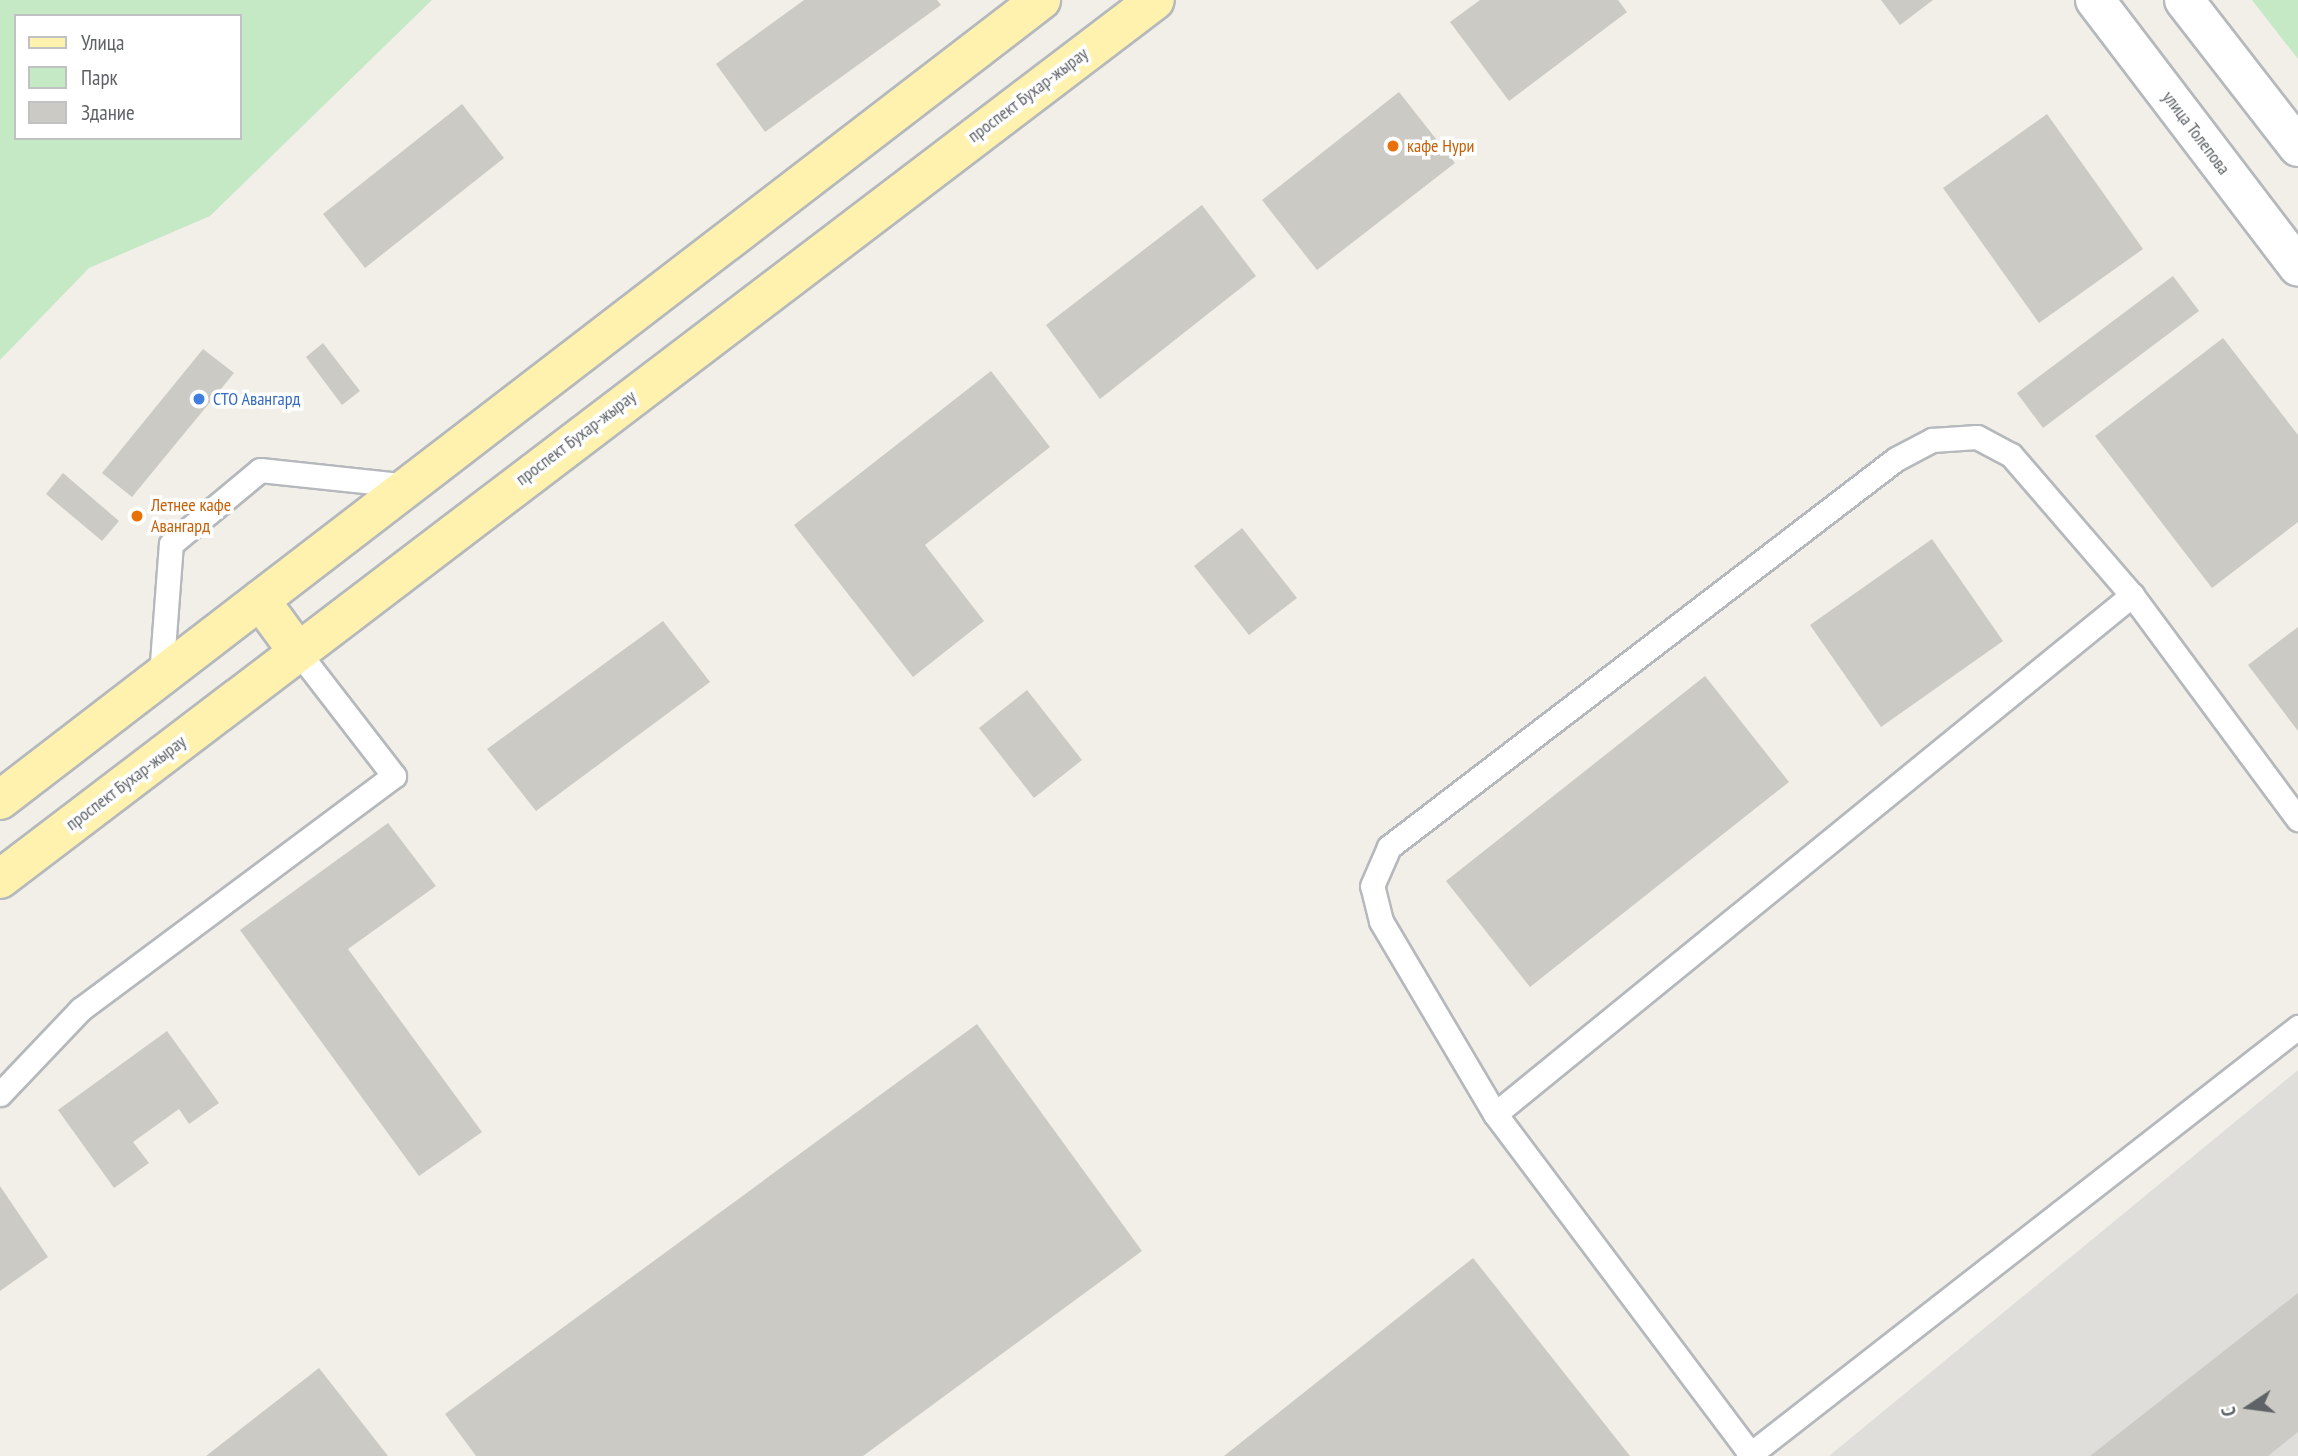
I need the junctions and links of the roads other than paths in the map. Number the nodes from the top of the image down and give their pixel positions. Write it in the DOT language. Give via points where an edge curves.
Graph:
graph roads {
  1 [pos="1155,0"];
  2 [pos="2095,0"];
  3 [pos="2184,0"];
  4 [pos="1028,5"];
  5 [pos="2298,147"];
  6 [pos="2298,266"];
  7 [pos="408,486"];
  8 [pos="2132,595"];
  9 [pos="260,600"];
  10 [pos="298,652"];
  11 [pos="161,676"];
  12 [pos="0,800"];
  13 [pos="2298,819"];
  14 [pos="0,879"];
  15 [pos="2298,1027"];
  16 [pos="0,1094"];
  17 [pos="1495,1114"];
  18 [pos="1751,1455"];
  1 -- 10 [label="main road, проспект Бухар-жырау"];
  2 -- 6 [label="street, улица Толепова"];
  3 -- 5 [label="street"];
  4 -- 7 [label="main road"];
  7 -- 9 [label="main road"];
  7 -- 11 [label="lane" via="260,470 171,544"];
  8 -- 13 [label="lane"];
  8 -- 17 [label="lane"];
  8 -- 17 [label="lane" via="2011,456 1977,437 1932,440 1896,459 1389,847 1372,886 1381,920"];
  9 -- 10 [label="main road"];
  9 -- 11 [label="main road"];
  10 -- 14 [label="main road, проспект Бухар-жырау"];
  10 -- 16 [label="lane" via="394,776 81,1009"];
  11 -- 12 [label="main road"];
  15 -- 18 [label="lane"];
  17 -- 18 [label="lane"];
}
